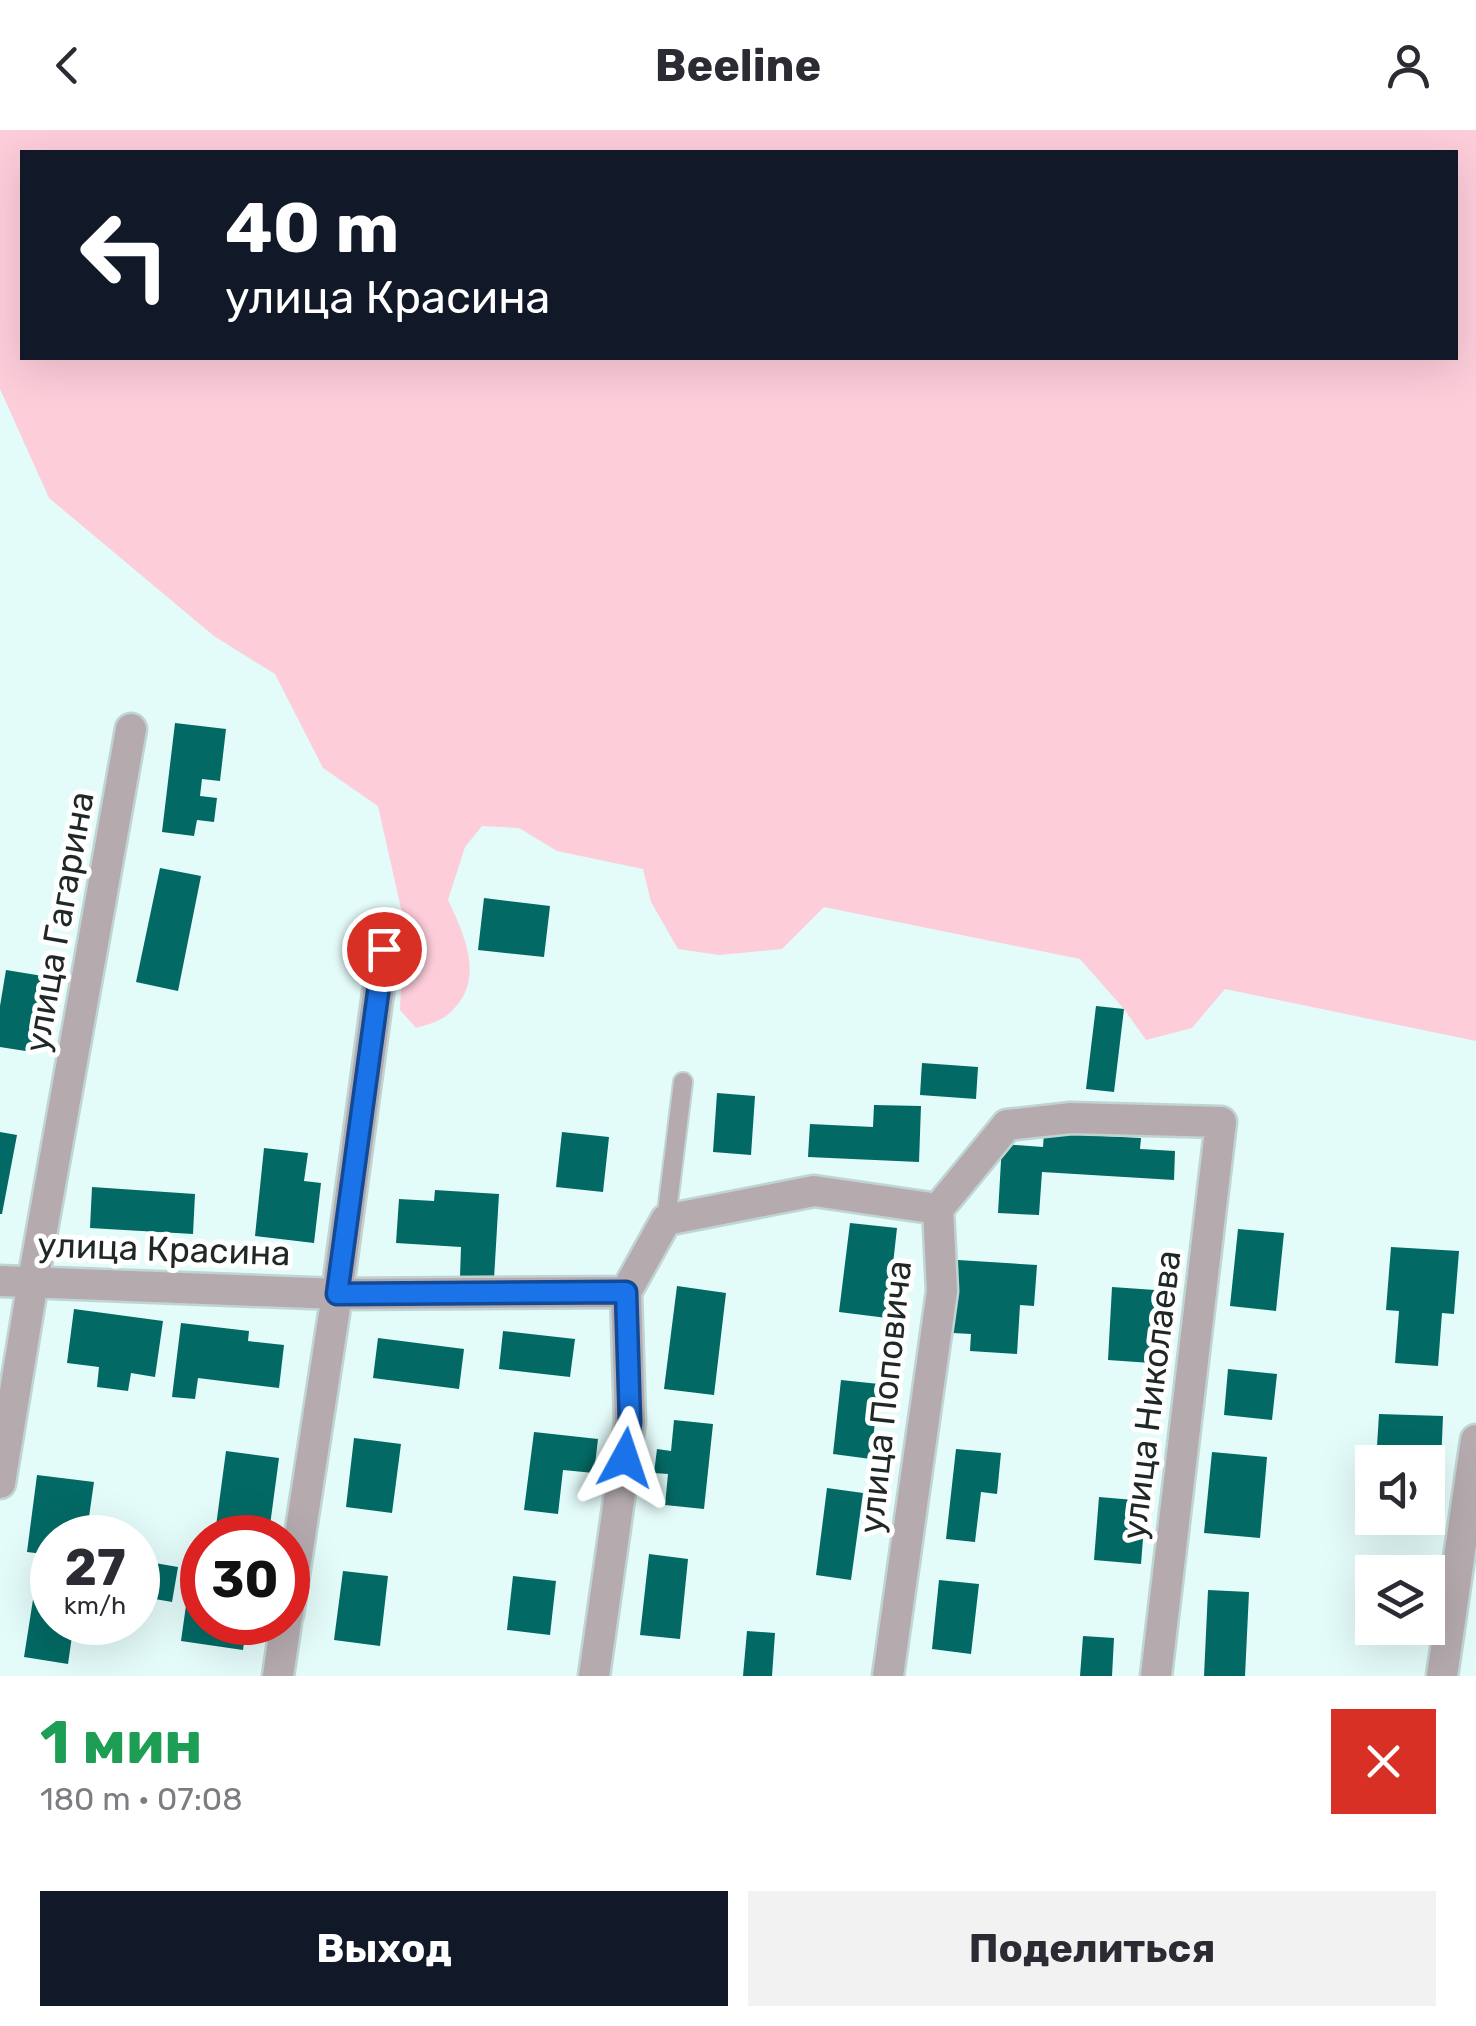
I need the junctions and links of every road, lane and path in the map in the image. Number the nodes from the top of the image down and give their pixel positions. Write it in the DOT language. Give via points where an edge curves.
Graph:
graph roads {
  1 [pos="132,729"];
  2 [pos="384,949"];
  3 [pos="683,1082"];
  4 [pos="938,1208"];
  5 [pos="666,1220"];
  6 [pos="0,1281"];
  7 [pos="34,1281"];
  8 [pos="626,1292"];
  9 [pos="337,1294"];
  10 [pos="1476,1440"];
  11 [pos="0,1483"];
  12 [pos="303,1515"];
  13 [pos="283,1645"];
  14 [pos="278,1676"];
  15 [pos="594,1676"];
  16 [pos="888,1676"];
  17 [pos="1156,1676"];
  18 [pos="1442,1676"];
  1 -- 7 [label="street, улица Гагарина"];
  2 -- 9 [label="street"];
  3 -- 5 [label="lane"];
  4 -- 5 [label="street" via="814,1191"];
  4 -- 16 [label="street, улица Поповича" via="942,1291"];
  4 -- 17 [label="street, улица Николаева" via="1007,1125 1070,1118 1221,1122"];
  5 -- 8 [label="street"];
  6 -- 7 [label="street, улица Красина"];
  7 -- 9 [label="street, улица Красина"];
  7 -- 11 [label="street, улица Гагарина"];
  8 -- 9 [label="street, улица Красина"];
  8 -- 15 [label="street" via="630,1422"];
  9 -- 12 [label="street"];
  10 -- 18 [label="street"];
  13 -- 14 [label="street"];
}
